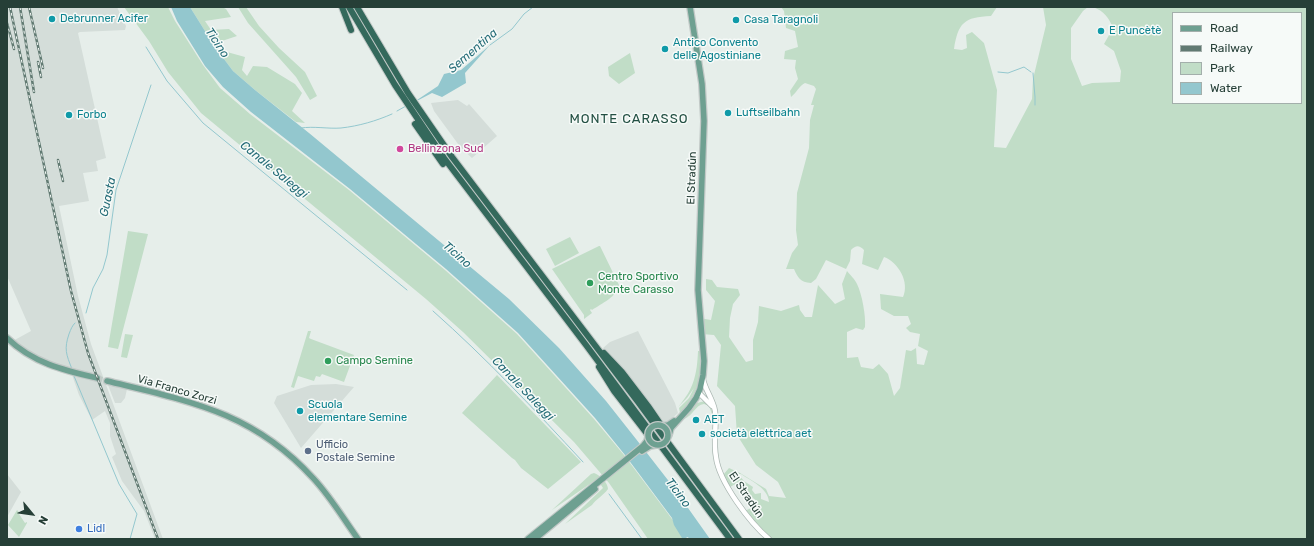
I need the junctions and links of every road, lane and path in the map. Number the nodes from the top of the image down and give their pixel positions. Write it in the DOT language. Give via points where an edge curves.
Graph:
graph roads {
  1 [pos="342,7"];
  2 [pos="350,7"];
  3 [pos="357,7"];
  4 [pos="690,7"];
  5 [pos="351,30"];
  6 [pos="405,94"];
  7 [pos="414,108"];
  8 [pos="415,124"];
  9 [pos="475,200"];
  10 [pos="582,330"];
  11 [pos="9,340"];
  12 [pos="586,345"];
  13 [pos="97,378"];
  14 [pos="703,379"];
  15 [pos="107,381"];
  16 [pos="699,392"];
  17 [pos="708,399"];
  18 [pos="685,412"];
  19 [pos="678,419"];
  20 [pos="661,426"];
  21 [pos="669,435"];
  22 [pos="648,436"];
  23 [pos="656,445"];
  24 [pos="597,485"];
  25 [pos="767,537"];
  26 [pos="358,539"];
  27 [pos="528,539"];
  28 [pos="536,539"];
  29 [pos="730,539"];
  30 [pos="738,539"];
  1 -- 5 [label="highway"];
  2 -- 6 [label="highway"];
  3 -- 6 [label="highway"];
  4 -- 14 [label="main road, El Stradún" via="704,96 698,290"];
  6 -- 7 [label="highway"];
  7 -- 9 [label="highway" via="444,158"];
  7 -- 10 [label="highway"];
  8 -- 9 [label="highway" via="468,195"];
  9 -- 12 [label="highway"];
  10 -- 20 [label="highway" via="622,372"];
  10 -- 30 [label="highway"];
  11 -- 13 [label="main road" via="30,356 48,365"];
  12 -- 22 [label="highway" via="606,380"];
  12 -- 29 [label="highway"];
  14 -- 16 [label="main road, El Stradún"];
  14 -- 17 [label="street"];
  15 -- 26 [label="main road, Via Franco Zorzi" via="200,405 234,418 259,432 286,452 312,477"];
  16 -- 17 [label="street"];
  16 -- 18 [label="main road"];
  17 -- 18 [label="street" via="700,400"];
  17 -- 25 [label="street, El Stradún" via="715,413 715,453 720,473 728,488"];
  18 -- 19 [label="main road"];
  19 -- 20 [label="main road"];
  19 -- 21 [label="main road"];
  20 -- 21 [label="main road, bridge"];
  20 -- 22 [label="main road, bridge" via="652,427"];
  21 -- 23 [label="main road, bridge" via="665,443"];
  22 -- 23 [label="main road, bridge"];
  22 -- 24 [label="main road" via="643,446"];
  23 -- 24 [label="main road" via="645,448"];
  24 -- 27 [label="main road"];
  24 -- 28 [label="main road"];
}
